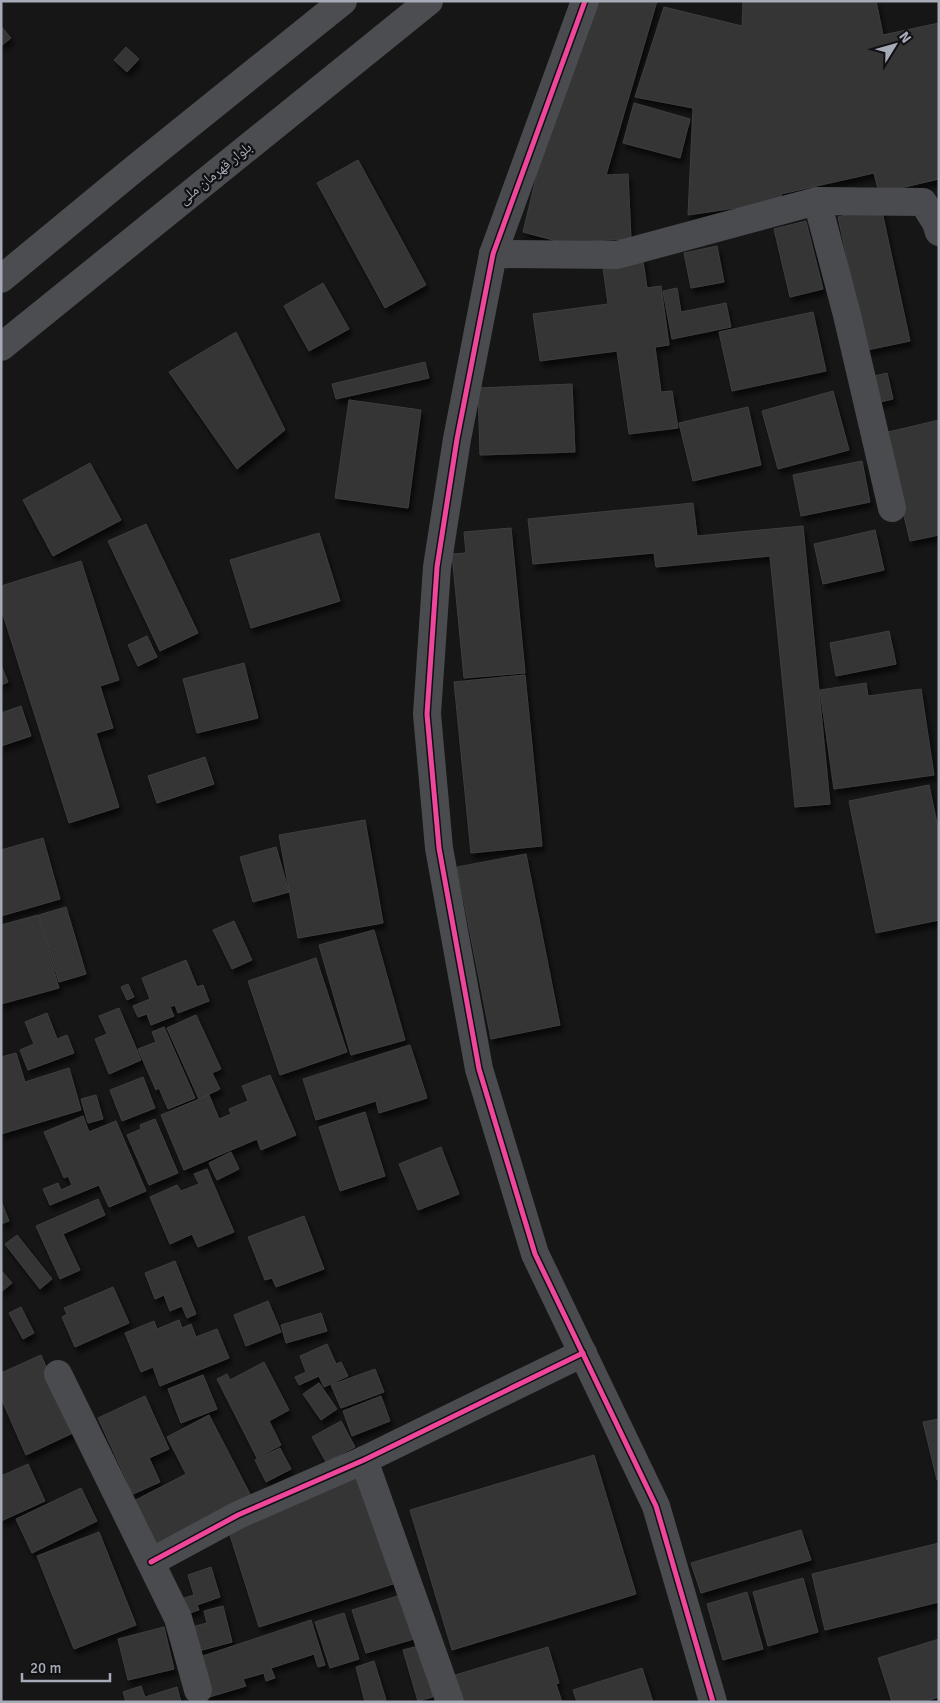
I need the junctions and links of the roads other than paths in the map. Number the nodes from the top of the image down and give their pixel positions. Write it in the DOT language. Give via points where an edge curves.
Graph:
graph roads {
  1 [pos="344,1"];
  2 [pos="429,1"];
  3 [pos="585,1"];
  4 [pos="817,201"];
  5 [pos="939,232"];
  6 [pos="494,254"];
  7 [pos="1,279"];
  8 [pos="1,347"];
  9 [pos="892,508"];
  10 [pos="583,1353"];
  11 [pos="58,1374"];
  12 [pos="364,1460"];
  13 [pos="151,1562"];
  14 [pos="198,1690"];
  15 [pos="450,1702"];
  16 [pos="713,1702"];
  1 -- 7 [label="highway"];
  2 -- 8 [label="highway, بلوار قهرمان ملی"];
  3 -- 6 [label="street"];
  4 -- 5 [label="street" via="923,202"];
  4 -- 6 [label="street" via="617,255"];
  4 -- 9 [label="street"];
  6 -- 10 [label="street" via="457,439 437,567 428,724 439,848 479,1069 535,1254"];
  10 -- 12 [label="street"];
  10 -- 16 [label="street" via="656,1506"];
  11 -- 13 [label="street"];
  12 -- 13 [label="street" via="238,1515"];
  12 -- 15 [label="street"];
  13 -- 14 [label="street" via="178,1618"];
}
